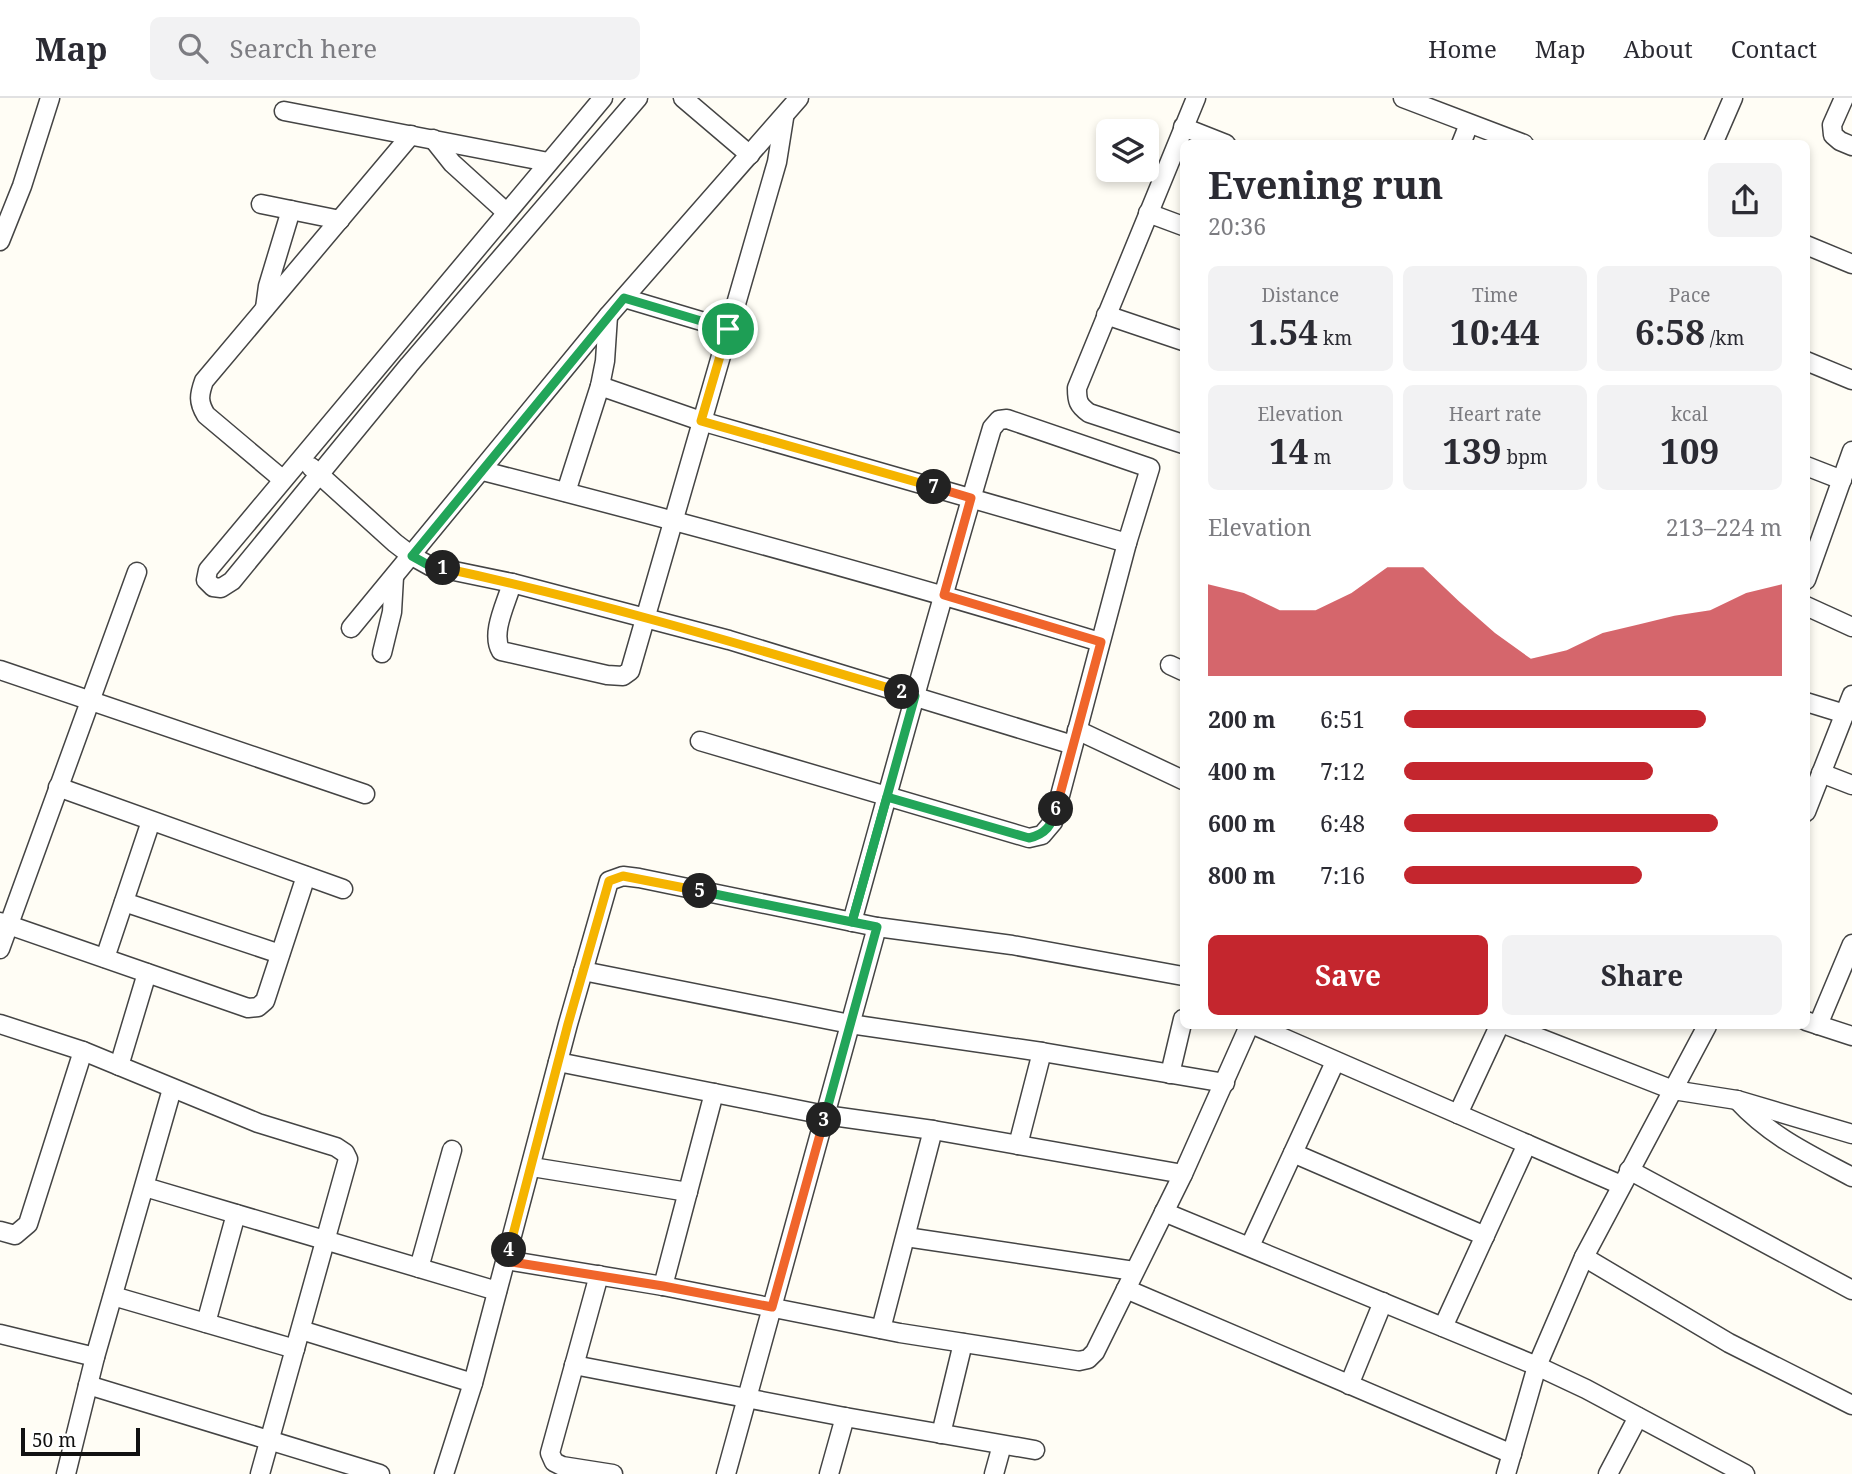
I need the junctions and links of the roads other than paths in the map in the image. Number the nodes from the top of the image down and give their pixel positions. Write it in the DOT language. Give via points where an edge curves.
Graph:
graph roads {
  1 [pos="50,98"];
  2 [pos="603,98"];
  3 [pos="638,98"];
  4 [pos="683,98"];
  5 [pos="799,98"];
  6 [pos="1196,98"];
  7 [pos="1402,98"];
  8 [pos="1733,98"];
  9 [pos="1844,98"];
  10 [pos="284,111"];
  11 [pos="784,118"];
  12 [pos="1469,124"];
  13 [pos="1184,127"];
  14 [pos="411,135"];
  15 [pos="433,139"];
  16 [pos="1216,140"];
  17 [pos="1463,140"];
  18 [pos="1513,140"];
  19 [pos="1715,140"];
  20 [pos="1852,146"];
  21 [pos="750,155"];
  22 [pos="548,162"];
  23 [pos="261,204"];
  24 [pos="292,210"];
  25 [pos="506,212"];
  26 [pos="1148,213"];
  27 [pos="340,220"];
  28 [pos="1180,225"];
  29 [pos="0,241"];
  30 [pos="1810,247"];
  31 [pos="1852,264"];
  32 [pos="624,298"];
  33 [pos="265,309"];
  34 [pos="1106,315"];
  35 [pos="608,316"];
  36 [pos="728,329"];
  37 [pos="1180,340"];
  38 [pos="1810,364"];
  39 [pos="1852,380"];
  40 [pos="600,386"];
  41 [pos="701,421"];
  42 [pos="1159,436"];
  43 [pos="1180,443"];
  44 [pos="1852,452"];
  45 [pos="300,457"];
  46 [pos="1150,467"];
  47 [pos="1810,468"];
  48 [pos="483,471"];
  49 [pos="319,475"];
  50 [pos="282,480"];
  51 [pos="1842,480"];
  52 [pos="566,492"];
  53 [pos="971,498"];
  54 [pos="674,520"];
  55 [pos="1126,543"];
  56 [pos="412,556"];
  57 [pos="1810,569"];
  58 [pos="137,572"];
  59 [pos="394,577"];
  60 [pos="512,583"];
  61 [pos="944,595"];
  62 [pos="1810,608"];
  63 [pos="647,618"];
  64 [pos="1852,626"];
  65 [pos="351,628"];
  66 [pos="1101,642"];
  67 [pos="382,653"];
  68 [pos="0,670"];
  69 [pos="1852,695"];
  70 [pos="915,696"];
  71 [pos="89,702"];
  72 [pos="1810,703"];
  73 [pos="1845,714"];
  74 [pos="1075,737"];
  75 [pos="700,741"];
  76 [pos="1821,773"];
  77 [pos="1180,778"];
  78 [pos="1852,785"];
  79 [pos="58,788"];
  80 [pos="365,794"];
  81 [pos="887,797"];
  82 [pos="1810,798"];
  83 [pos="151,821"];
  84 [pos="306,876"];
  85 [pos="343,889"];
  86 [pos="124,902"];
  87 [pos="852,922"];
  88 [pos="4,923"];
  89 [pos="877,927"];
  90 [pos="1852,944"];
  91 [pos="0,949"];
  92 [pos="280,954"];
  93 [pos="105,958"];
  94 [pos="583,971"];
  95 [pos="147,973"];
  96 [pos="1180,975"];
  97 [pos="1812,1023"];
  98 [pos="0,1024"];
  99 [pos="850,1024"];
  100 [pos="1181,1029"];
  101 [pos="1248,1029"];
  102 [pos="1263,1029"];
  103 [pos="1498,1029"];
  104 [pos="1517,1029"];
  105 [pos="1705,1029"];
  106 [pos="1852,1036"];
  107 [pos="83,1051"];
  108 [pos="1042,1052"];
  109 [pos="558,1062"];
  110 [pos="1335,1062"];
  111 [pos="118,1066"];
  112 [pos="1170,1074"];
  113 [pos="1224,1083"];
  114 [pos="172,1089"];
  115 [pos="1673,1090"];
  116 [pos="714,1093"];
  117 [pos="1737,1101"];
  118 [pos="1458,1114"];
  119 [pos="825,1115"];
  120 [pos="933,1130"];
  121 [pos="1852,1134"];
  122 [pos="1527,1144"];
  123 [pos="1018,1145"];
  124 [pos="452,1150"];
  125 [pos="1293,1153"];
  126 [pos="532,1167"];
  127 [pos="1183,1174"];
  128 [pos="1852,1177"];
  129 [pos="1625,1178"];
  130 [pos="145,1187"];
  131 [pos="688,1192"];
  132 [pos="1164,1212"];
  133 [pos="236,1214"];
  134 [pos="0,1231"];
  135 [pos="1485,1236"];
  136 [pos="906,1237"];
  137 [pos="326,1241"];
  138 [pos="1250,1246"];
  139 [pos="1584,1257"];
  140 [pos="506,1261"];
  141 [pos="419,1268"];
  142 [pos="1135,1271"];
  143 [pos="599,1275"];
  144 [pos="663,1286"];
  145 [pos="1126,1289"];
  146 [pos="1852,1290"];
  147 [pos="497,1291"];
  148 [pos="113,1296"];
  149 [pos="1382,1302"];
  150 [pos="772,1307"];
  151 [pos="206,1323"];
  152 [pos="1443,1327"];
  153 [pos="881,1329"];
  154 [pos="301,1330"];
  155 [pos="0,1334"];
  156 [pos="964,1343"];
  157 [pos="295,1349"];
  158 [pos="95,1357"];
  159 [pos="574,1364"];
  160 [pos="1537,1366"];
  161 [pos="473,1383"];
  162 [pos="88,1385"];
  163 [pos="1349,1385"];
  164 [pos="747,1397"];
  165 [pos="1852,1405"];
  166 [pos="845,1417"];
  167 [pos="1638,1417"];
  168 [pos="941,1434"];
  169 [pos="269,1439"];
  170 [pos="1002,1445"];
  171 [pos="1035,1450"];
  172 [pos="1512,1454"];
  173 [pos="66,1474"];
  174 [pos="260,1474"];
  175 [pos="380,1474"];
  176 [pos="444,1474"];
  177 [pos="612,1474"];
  178 [pos="726,1474"];
  179 [pos="829,1474"];
  180 [pos="994,1474"];
  181 [pos="1506,1474"];
  182 [pos="1608,1474"];
  183 [pos="1745,1474"];
  1 -- 29 [label="street"];
  2 -- 22 [label="street"];
  3 -- 49 [label="street"];
  4 -- 21 [label="street"];
  5 -- 11 [label="street"];
  6 -- 13 [label="street"];
  7 -- 12 [label="street"];
  8 -- 19 [label="street"];
  9 -- 20 [label="street" via="1832,125 1833,135"];
  10 -- 14 [label="street"];
  11 -- 21 [label="street"];
  11 -- 36 [label="street" via="777,162"];
  12 -- 17 [label="street"];
  12 -- 18 [label="street"];
  13 -- 16 [label="street"];
  13 -- 26 [label="street"];
  14 -- 15 [label="street"];
  14 -- 27 [label="street"];
  15 -- 22 [label="street"];
  15 -- 25 [label="street" via="452,163"];
  21 -- 32 [label="street"];
  22 -- 25 [label="street"];
  23 -- 24 [label="street"];
  24 -- 27 [label="street"];
  24 -- 33 [label="street"];
  25 -- 45 [label="street"];
  26 -- 28 [label="street"];
  26 -- 34 [label="street"];
  27 -- 33 [label="street"];
  30 -- 31 [label="street"];
  32 -- 35 [label="street"];
  32 -- 36 [label="street"];
  33 -- 50 [label="street" via="204,381 199,396 206,415"];
  34 -- 37 [label="street"];
  34 -- 42 [label="street" via="1077,388 1077,401 1089,412"];
  35 -- 40 [label="street"];
  35 -- 48 [label="street"];
  36 -- 41 [label="street"];
  38 -- 39 [label="street"];
  40 -- 41 [label="street"];
  40 -- 52 [label="street"];
  41 -- 53 [label="street"];
  41 -- 54 [label="street"];
  42 -- 43 [label="street"];
  42 -- 46 [label="street"];
  44 -- 51 [label="street"];
  45 -- 49 [label="street"];
  45 -- 50 [label="street"];
  46 -- 53 [label="street" via="1020,422 999,420 992,428"];
  46 -- 55 [label="street"];
  47 -- 51 [label="street"];
  48 -- 52 [label="street"];
  48 -- 56 [label="street"];
  49 -- 50 [label="street" via="232,581 213,587 206,580 208,570"];
  49 -- 56 [label="street"];
  51 -- 57 [label="street"];
  52 -- 54 [label="street"];
  53 -- 55 [label="street"];
  53 -- 61 [label="street"];
  54 -- 61 [label="street"];
  54 -- 63 [label="street"];
  55 -- 66 [label="street"];
  56 -- 59 [label="street"];
  56 -- 60 [label="street" via="430,566"];
  58 -- 71 [label="street"];
  59 -- 65 [label="street"];
  59 -- 67 [label="street"];
  60 -- 63 [label="street"];
  60 -- 63 [label="street" via="497,633 497,644 508,653 623,676 634,663"];
  61 -- 66 [label="street"];
  61 -- 70 [label="street"];
  62 -- 64 [label="street"];
  63 -- 70 [label="street"];
  66 -- 74 [label="street"];
  68 -- 71 [label="street"];
  69 -- 73 [label="street"];
  70 -- 74 [label="street"];
  70 -- 81 [label="street"];
  71 -- 79 [label="street"];
  71 -- 80 [label="street"];
  72 -- 73 [label="street"];
  73 -- 76 [label="street"];
  74 -- 77 [label="street"];
  74 -- 81 [label="street" via="1053,822 1042,835 1029,838"];
  75 -- 81 [label="street"];
  76 -- 78 [label="street"];
  76 -- 82 [label="street"];
  79 -- 83 [label="street"];
  79 -- 88 [label="street"];
  81 -- 87 [label="street"];
  83 -- 84 [label="street"];
  83 -- 86 [label="street"];
  84 -- 85 [label="street"];
  84 -- 92 [label="street"];
  86 -- 92 [label="street"];
  86 -- 93 [label="street"];
  87 -- 89 [label="street"];
  87 -- 94 [label="street" via="615,877 605,889"];
  88 -- 91 [label="street"];
  88 -- 93 [label="street"];
  89 -- 96 [label="street" via="1012,944"];
  89 -- 99 [label="street"];
  90 -- 97 [label="street"];
  92 -- 95 [label="street" via="265,1001 258,1007 248,1008"];
  93 -- 95 [label="street"];
  94 -- 99 [label="street"];
  94 -- 109 [label="street"];
  95 -- 111 [label="street"];
  97 -- 106 [label="street"];
  98 -- 107 [label="street"];
  99 -- 108 [label="street"];
  99 -- 119 [label="street"];
  100 -- 112 [label="street"];
  101 -- 113 [label="street"];
  102 -- 110 [label="street"];
  103 -- 118 [label="street"];
  104 -- 115 [label="street"];
  105 -- 115 [label="street"];
  107 -- 111 [label="street"];
  107 -- 134 [label="street" via="28,1224 15,1235"];
  108 -- 112 [label="street"];
  108 -- 123 [label="street"];
  109 -- 116 [label="street"];
  109 -- 126 [label="street"];
  110 -- 118 [label="street"];
  110 -- 125 [label="street"];
  111 -- 114 [label="street"];
  112 -- 113 [label="street"];
  113 -- 127 [label="street"];
  114 -- 130 [label="street"];
  114 -- 137 [label="street" via="345,1153 348,1159"];
  115 -- 117 [label="street"];
  115 -- 129 [label="street"];
  116 -- 119 [label="street"];
  116 -- 131 [label="street"];
  117 -- 121 [label="street"];
  117 -- 128 [label="street" via="1781,1139"];
  118 -- 122 [label="street"];
  119 -- 120 [label="street"];
  119 -- 150 [label="street"];
  120 -- 123 [label="street"];
  120 -- 136 [label="street"];
  122 -- 129 [label="street"];
  122 -- 135 [label="street"];
  123 -- 127 [label="street"];
  124 -- 141 [label="street"];
  125 -- 135 [label="street"];
  125 -- 138 [label="street"];
  126 -- 131 [label="street"];
  126 -- 140 [label="street"];
  127 -- 132 [label="street"];
  129 -- 139 [label="street"];
  129 -- 146 [label="street"];
  130 -- 133 [label="street"];
  130 -- 148 [label="street"];
  131 -- 144 [label="street"];
  132 -- 138 [label="street"];
  132 -- 142 [label="street"];
  133 -- 137 [label="street"];
  133 -- 151 [label="street"];
  135 -- 152 [label="street"];
  136 -- 142 [label="street"];
  136 -- 153 [label="street"];
  137 -- 141 [label="street"];
  137 -- 154 [label="street"];
  138 -- 149 [label="street"];
  139 -- 160 [label="street"];
  139 -- 165 [label="street" via="1729,1343"];
  140 -- 143 [label="street"];
  140 -- 147 [label="street"];
  141 -- 147 [label="street"];
  142 -- 145 [label="street"];
  143 -- 144 [label="street"];
  143 -- 159 [label="street"];
  144 -- 150 [label="street"];
  145 -- 156 [label="street" via="1088,1359"];
  145 -- 163 [label="street"];
  147 -- 161 [label="street"];
  148 -- 151 [label="street"];
  148 -- 158 [label="street"];
  149 -- 152 [label="street"];
  149 -- 163 [label="street"];
  150 -- 153 [label="street"];
  150 -- 164 [label="street"];
  151 -- 157 [label="street"];
  152 -- 160 [label="street"];
  153 -- 156 [label="street"];
  154 -- 157 [label="street"];
  154 -- 161 [label="street"];
  155 -- 158 [label="street"];
  156 -- 168 [label="street"];
  157 -- 169 [label="street"];
  158 -- 162 [label="street"];
  159 -- 164 [label="street"];
  159 -- 177 [label="street" via="551,1453 554,1462"];
  160 -- 167 [label="street"];
  160 -- 172 [label="street"];
  161 -- 176 [label="street"];
  162 -- 169 [label="street"];
  162 -- 173 [label="street"];
  163 -- 172 [label="street"];
  164 -- 166 [label="street"];
  164 -- 178 [label="street"];
  166 -- 168 [label="street"];
  166 -- 179 [label="street"];
  167 -- 182 [label="street"];
  167 -- 183 [label="street"];
  168 -- 170 [label="street"];
  169 -- 174 [label="street"];
  169 -- 175 [label="street"];
  170 -- 171 [label="street"];
  170 -- 180 [label="street"];
  172 -- 181 [label="street"];
}
